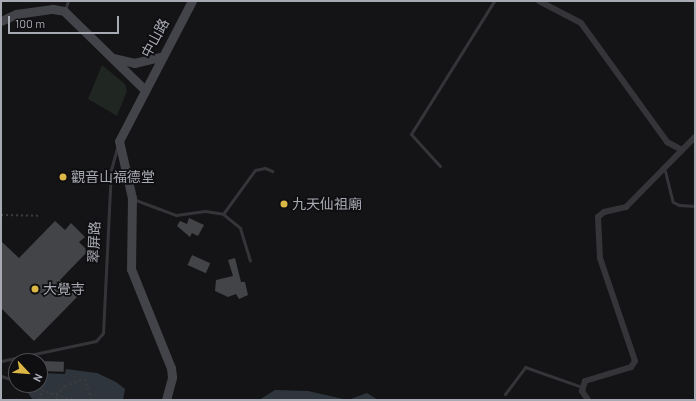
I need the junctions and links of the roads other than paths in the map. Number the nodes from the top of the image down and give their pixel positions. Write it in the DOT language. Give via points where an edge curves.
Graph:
graph roads {
  1 [pos="68,1"];
  2 [pos="192,1"];
  3 [pos="494,1"];
  4 [pos="539,1"];
  5 [pos="64,11"];
  6 [pos="1,21"];
  7 [pos="160,57"];
  8 [pos="112,58"];
  9 [pos="144,89"];
  10 [pos="695,137"];
  11 [pos="119,141"];
  12 [pos="682,150"];
  13 [pos="440,166"];
  14 [pos="272,170"];
  15 [pos="665,171"];
  16 [pos="132,198"];
  17 [pos="695,206"];
  18 [pos="223,214"];
  19 [pos="250,261"];
  20 [pos="1,361"];
  21 [pos="582,387"];
  22 [pos="505,394"];
  23 [pos="166,400"];
  24 [pos="588,400"];
  1 -- 5 [label="lane"];
  2 -- 7 [label="main road, 中山路"];
  3 -- 13 [label="lane" via="410,134"];
  4 -- 12 [label="street" via="581,23 667,142"];
  5 -- 6 [label="main road" via="53,9 16,14"];
  5 -- 8 [label="main road"];
  7 -- 8 [label="main road" via="134,63"];
  7 -- 9 [label="main road, 中山路"];
  8 -- 9 [label="main road"];
  9 -- 11 [label="main road, 翠屏路"];
  10 -- 12 [label="street"];
  11 -- 16 [label="main road"];
  11 -- 20 [label="lane, 翠屏路" via="111,170 103,333 96,341"];
  12 -- 15 [label="street"];
  14 -- 18 [label="lane" via="255,170"];
  15 -- 17 [label="lane" via="673,202 679,206"];
  15 -- 21 [label="street" via="641,189 626,207 598,217 600,258 635,361 631,367 585,381"];
  16 -- 18 [label="lane" via="176,215 206,210"];
  16 -- 23 [label="main road" via="130,269 171,368 172,377"];
  18 -- 19 [label="lane" via="240,228"];
  21 -- 22 [label="lane" via="525,367"];
  21 -- 24 [label="street"];
}
